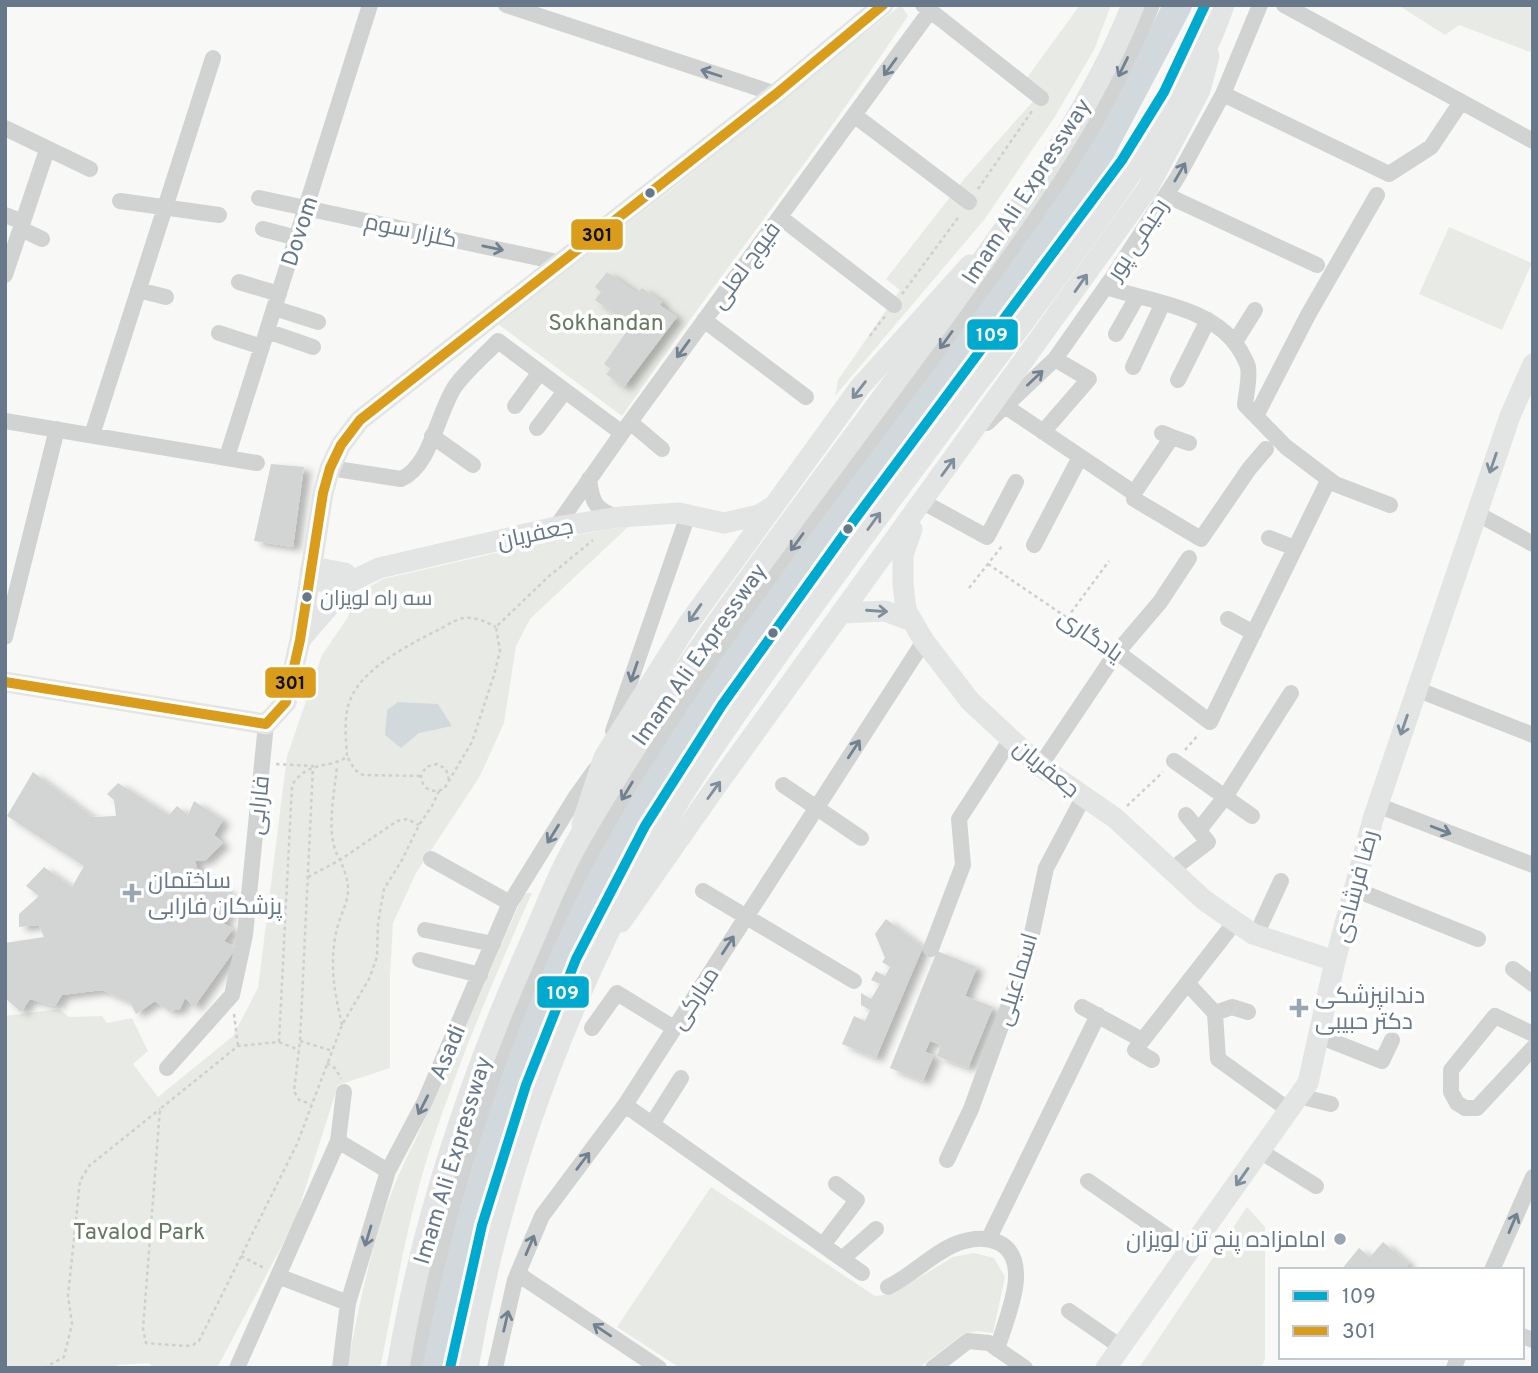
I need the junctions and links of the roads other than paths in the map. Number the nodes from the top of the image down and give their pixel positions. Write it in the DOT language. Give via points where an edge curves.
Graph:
graph roads {
  1 [pos="370,5"];
  2 [pos="506,5"];
  3 [pos="883,5"];
  4 [pos="1133,5"];
  5 [pos="1152,5"];
  6 [pos="1260,5"];
  7 [pos="1284,5"];
  8 [pos="926,8"];
  9 [pos="1216,8"];
  10 [pos="213,58"];
  11 [pos="776,94"];
  12 [pos="1223,94"];
  13 [pos="1041,99"];
  14 [pos="1461,102"];
  15 [pos="855,115"];
  16 [pos="5,128"];
  17 [pos="1533,141"];
  18 [pos="47,150"];
  19 [pos="90,169"];
  20 [pos="1166,195"];
  21 [pos="1377,195"];
  22 [pos="260,198"];
  23 [pos="120,201"];
  24 [pos="969,202"];
  25 [pos="165,208"];
  26 [pos="306,208"];
  27 [pos="1018,211"];
  28 [pos="5,215"];
  29 [pos="219,215"];
  30 [pos="780,217"];
  31 [pos="22,225"];
  32 [pos="263,229"];
  33 [pos="297,238"];
  34 [pos="42,239"];
  35 [pos="562,263"];
  36 [pos="1317,265"];
  37 [pos="5,275"];
  38 [pos="239,282"];
  39 [pos="1106,286"];
  40 [pos="138,290"];
  41 [pos="1136,297"];
  42 [pos="166,298"];
  43 [pos="276,301"];
  44 [pos="1163,303"];
  45 [pos="894,305"];
  46 [pos="1255,310"];
  47 [pos="704,320"];
  48 [pos="1208,320"];
  49 [pos="318,322"];
  50 [pos="219,333"];
  51 [pos="1116,334"];
  52 [pos="264,339"];
  53 [pos="1235,342"];
  54 [pos="313,347"];
  55 [pos="1055,359"];
  56 [pos="1533,364"];
  57 [pos="1133,368"];
  58 [pos="540,372"];
  59 [pos="1178,380"];
  60 [pos="565,391"];
  61 [pos="806,397"];
  62 [pos="1525,403"];
  63 [pos="514,406"];
  64 [pos="1005,406"];
  65 [pos="1256,416"];
  66 [pos="5,421"];
  67 [pos="537,428"];
  68 [pos="626,428"];
  69 [pos="57,429"];
  70 [pos="1043,432"];
  71 [pos="92,435"];
  72 [pos="432,436"];
  73 [pos="967,441"];
  74 [pos="1189,443"];
  75 [pos="662,449"];
  76 [pos="1266,449"];
  77 [pos="227,457"];
  78 [pos="1080,457"];
  79 [pos="257,463"];
  80 [pos="473,466"];
  81 [pos="330,468"];
  82 [pos="589,479"];
  83 [pos="1329,480"];
  84 [pos="1016,482"];
  85 [pos="1134,493"];
  86 [pos="923,502"];
  87 [pos="775,505"];
  88 [pos="1390,505"];
  89 [pos="1476,513"];
  90 [pos="688,515"];
  91 [pos="620,517"];
  92 [pos="724,523"];
  93 [pos="556,527"];
  94 [pos="1269,538"];
  95 [pos="1533,544"];
  96 [pos="1034,545"];
  97 [pos="1294,548"];
  98 [pos="1189,558"];
  99 [pos="310,572"];
  100 [pos="722,575"];
  101 [pos="350,582"];
  102 [pos="843,613"];
  103 [pos="1228,619"];
  104 [pos="909,620"];
  105 [pos="1254,633"];
  106 [pos="5,637"];
  107 [pos="300,640"];
  108 [pos="923,641"];
  109 [pos="1117,652"];
  110 [pos="5,682"];
  111 [pos="1416,689"];
  112 [pos="1291,693"];
  113 [pos="266,724"];
  114 [pos="1533,735"];
  115 [pos="1011,738"];
  116 [pos="604,757"];
  117 [pos="1174,761"];
  118 [pos="1040,766"];
  119 [pos="783,785"];
  120 [pos="1225,797"];
  121 [pos="1083,798"];
  122 [pos="1377,806"];
  123 [pos="817,807"];
  124 [pos="1186,815"];
  125 [pos="1252,816"];
  126 [pos="1199,830"];
  127 [pos="861,838"];
  128 [pos="573,850"];
  129 [pos="431,859"];
  130 [pos="1533,865"];
  131 [pos="1171,870"];
  132 [pos="1282,881"];
  133 [pos="1354,889"];
  134 [pos="703,891"];
  135 [pos="510,903"];
  136 [pos="746,917"];
  137 [pos="1235,922"];
  138 [pos="425,930"];
  139 [pos="1256,935"];
  140 [pos="1478,939"];
  141 [pos="493,944"];
  142 [pos="931,950"];
  143 [pos="420,960"];
  144 [pos="1335,961"];
  145 [pos="590,967"];
  146 [pos="1513,969"];
  147 [pos="480,975"];
  148 [pos="855,981"];
  149 [pos="1186,983"];
  150 [pos="1533,984"];
  151 [pos="1082,1007"];
  152 [pos="1248,1012"];
  153 [pos="1214,1013"];
  154 [pos="1098,1015"];
  155 [pos="592,1028"];
  156 [pos="674,1028"];
  157 [pos="1533,1034"];
  158 [pos="1319,1036"];
  159 [pos="1142,1040"];
  160 [pos="1392,1040"];
  161 [pos="1533,1048"];
  162 [pos="1153,1060"];
  163 [pos="167,1068"];
  164 [pos="681,1078"];
  165 [pos="344,1092"];
  166 [pos="1294,1103"];
  167 [pos="1331,1104"];
  168 [pos="625,1105"];
  169 [pos="652,1124"];
  170 [pos="338,1141"];
  171 [pos="1260,1151"];
  172 [pos="947,1160"];
  173 [pos="388,1171"];
  174 [pos="1533,1177"];
  175 [pos="1088,1181"];
  176 [pos="836,1184"];
  177 [pos="1316,1186"];
  178 [pos="876,1229"];
  179 [pos="989,1238"];
  180 [pos="823,1245"];
  181 [pos="1189,1251"];
  182 [pos="842,1259"];
  183 [pos="1493,1268"];
  184 [pos="862,1273"];
  185 [pos="518,1274"];
  186 [pos="278,1276"];
  187 [pos="888,1287"];
  188 [pos="348,1303"];
  189 [pos="1069,1311"];
  190 [pos="1121,1346"];
  191 [pos="997,1349"];
  192 [pos="237,1368"];
  193 [pos="340,1368"];
  194 [pos="398,1368"];
  195 [pos="414,1368"];
  196 [pos="450,1368"];
  197 [pos="467,1368"];
  198 [pos="495,1368"];
  199 [pos="659,1368"];
  200 [pos="933,1368"];
  201 [pos="1025,1368"];
  202 [pos="1106,1368"];
  1 -- 26 [label="street, Dovom"];
  11 -- 2 [label="street, one-way"];
  3 -- 11 [label="main road"];
  4 -- 27 [label="highway, Imam Ali Expressway" via="1115,50 1070,132"];
  5 -- 195 [label="street, one-way" via="1104,107 1034,217 707,666 584,867 525,993 464,1160"];
  6 -- 12 [label="street, رحیمی پور"];
  7 -- 14 [label="street"];
  8 -- 13 [label="street"];
  8 -- 15 [label="street, فیوج لعلی, one-way"];
  73 -- 9 [label="main road, one-way" via="1148,188 1200,90"];
  145 -- 9 [label="highway, one-way" via="648,852 726,727 1087,236 1176,107"];
  9 -- 196 [label="street" via="1122,160 722,705 635,845 576,959 526,1085 482,1225"];
  10 -- 25 [label="street"];
  11 -- 35 [label="main road"];
  12 -- 14 [label="street" via="1389,174 1432,147"];
  20 -- 12 [label="street, رحیمی پور, one-way"];
  14 -- 17 [label="street"];
  15 -- 24 [label="street"];
  15 -- 30 [label="street, فیوج لعلی"];
  16 -- 18 [label="street"];
  18 -- 19 [label="street"];
  18 -- 31 [label="street"];
  20 -- 36 [label="street"];
  20 -- 39 [label="street, رحیمی پور"];
  21 -- 65 [label="street"];
  22 -- 26 [label="street, گلزار سوم"];
  23 -- 25 [label="street"];
  25 -- 29 [label="street"];
  25 -- 40 [label="street"];
  26 -- 33 [label="street, Dovom"];
  26 -- 35 [label="street, گلزار سوم, one-way"];
  27 -- 87 [label="main road, one-way" via="860,387"];
  27 -- 128 [label="highway, Imam Ali Expressway" via="739,590"];
  28 -- 31 [label="street"];
  30 -- 45 [label="street"];
  30 -- 47 [label="street, فیوج لعلی"];
  31 -- 34 [label="street"];
  31 -- 37 [label="street"];
  32 -- 33 [label="street"];
  33 -- 43 [label="street, Dovom"];
  35 -- 81 [label="main road" via="360,420"];
  38 -- 43 [label="street"];
  39 -- 41 [label="street"];
  39 -- 55 [label="street, رحیمی پور"];
  40 -- 42 [label="street"];
  40 -- 71 [label="street"];
  41 -- 44 [label="street"];
  41 -- 51 [label="street"];
  43 -- 49 [label="street"];
  43 -- 52 [label="street, Dovom"];
  44 -- 48 [label="street"];
  44 -- 57 [label="street"];
  46 -- 53 [label="street"];
  47 -- 61 [label="street"];
  47 -- 68 [label="street, فیوج لعلی, one-way"];
  48 -- 53 [label="street"];
  48 -- 59 [label="street"];
  50 -- 52 [label="street"];
  52 -- 54 [label="street"];
  52 -- 77 [label="street, Dovom"];
  53 -- 65 [label="street" via="1248,366 1245,405"];
  64 -- 55 [label="street, رحیمی پور, one-way"];
  55 -- 70 [label="street" via="1089,379"];
  56 -- 62 [label="main road, رضا فرشادی"];
  58 -- 60 [label="street"];
  58 -- 63 [label="street"];
  58 -- 72 [label="street" via="498,341 456,386"];
  60 -- 67 [label="street"];
  60 -- 68 [label="street"];
  62 -- 89 [label="main road, رضا فرشادی, one-way"];
  64 -- 70 [label="street"];
  64 -- 73 [label="street, رحیمی پور"];
  65 -- 83 [label="street" via="1286,447"];
  66 -- 69 [label="street"];
  68 -- 75 [label="street"];
  68 -- 82 [label="street, فیوج لعلی"];
  69 -- 71 [label="street"];
  69 -- 106 [label="street"];
  70 -- 78 [label="street"];
  71 -- 77 [label="street"];
  72 -- 80 [label="street"];
  72 -- 81 [label="street" via="420,463 401,480"];
  86 -- 73 [label="main road, one-way"];
  74 -- 85 [label="street" via="1167,435"];
  76 -- 85 [label="street" via="1201,539 1134,499"];
  77 -- 79 [label="street"];
  78 -- 85 [label="street"];
  78 -- 96 [label="street"];
  81 -- 99 [label="main road"];
  82 -- 91 [label="street" via="596,505 604,513"];
  82 -- 93 [label="street, فیوج لعلی"];
  83 -- 88 [label="street"];
  83 -- 97 [label="street"];
  84 -- 86 [label="street" via="987,537"];
  86 -- 102 [label="main road"];
  86 -- 104 [label="main road, جعفریان" via="903,555"];
  87 -- 92 [label="main road, جعفریان"];
  87 -- 100 [label="main road"];
  89 -- 95 [label="street"];
  89 -- 111 [label="main road, رضا فرشادی"];
  90 -- 91 [label="main road, جعفریان"];
  90 -- 92 [label="main road, جعفریان"];
  90 -- 116 [label="street, Asadi, one-way"];
  91 -- 93 [label="main road, جعفریان"];
  92 -- 100 [label="main road" via="729,547"];
  93 -- 101 [label="main road, جعفریان" via="379,568"];
  94 -- 97 [label="street"];
  97 -- 105 [label="street"];
  98 -- 109 [label="street" via="1160,602"];
  99 -- 101 [label="main road" via="314,580"];
  99 -- 107 [label="main road"];
  100 -- 116 [label="main road, one-way"];
  101 -- 107 [label="main road"];
  102 -- 104 [label="main road, one-way" via="885,611"];
  145 -- 102 [label="main road, one-way"];
  103 -- 105 [label="street"];
  104 -- 108 [label="main road, جعفریان"];
  105 -- 109 [label="street, یادگاری" via="1210,723"];
  107 -- 113 [label="main road" via="286,702"];
  108 -- 115 [label="main road, جعفریان" via="970,701"];
  123 -- 108 [label="street, مبارکی, one-way"];
  109 -- 118 [label="street"];
  110 -- 113 [label="main road"];
  111 -- 114 [label="street"];
  111 -- 122 [label="main road, رضا فرشادی, one-way"];
  112 -- 120 [label="street"];
  113 -- 163 [label="street, فارابی" via="245,935 232,995"];
  115 -- 118 [label="main road, جعفریان"];
  115 -- 142 [label="street" via="959,819 963,865"];
  116 -- 128 [label="main road"];
  116 -- 135 [label="street, Asadi, one-way"];
  117 -- 120 [label="street"];
  118 -- 121 [label="main road, جعفریان"];
  119 -- 123 [label="street"];
  120 -- 125 [label="street"];
  120 -- 126 [label="street"];
  121 -- 131 [label="main road, جعفریان" via="1115,818"];
  121 -- 172 [label="street, اسماعیلی" via="1046,868 1024,965"];
  122 -- 130 [label="street, one-way"];
  122 -- 133 [label="main road, رضا فرشادی"];
  123 -- 127 [label="street"];
  123 -- 136 [label="street, مبارکی"];
  124 -- 126 [label="street"];
  126 -- 131 [label="street" via="1208,842"];
  128 -- 194 [label="highway, Imam Ali Expressway" via="467,1098 414,1284"];
  129 -- 135 [label="street"];
  131 -- 137 [label="main road, جعفریان"];
  132 -- 139 [label="street"];
  133 -- 140 [label="street"];
  133 -- 144 [label="main road, رضا فرشادی"];
  134 -- 136 [label="street"];
  135 -- 141 [label="street, Asadi"];
  136 -- 148 [label="street"];
  156 -- 136 [label="street, مبارکی, one-way"];
  137 -- 139 [label="main road, جعفریان"];
  137 -- 149 [label="street"];
  138 -- 141 [label="street"];
  139 -- 144 [label="main road, جعفریان"];
  141 -- 147 [label="street, Asadi"];
  143 -- 147 [label="street"];
  144 -- 158 [label="main road, رضا فرشادی"];
  145 -- 197 [label="highway" via="512,1178"];
  146 -- 150 [label="street"];
  147 -- 173 [label="street, Asadi, one-way" via="425,1101"];
  149 -- 153 [label="street"];
  149 -- 159 [label="street"];
  151 -- 154 [label="street"];
  152 -- 153 [label="street" via="1232,1007"];
  153 -- 166 [label="street" via="1218,1059"];
  154 -- 159 [label="street"];
  154 -- 179 [label="street"];
  155 -- 156 [label="street" via="617,993"];
  156 -- 168 [label="street, مبارکی"];
  157 -- 161 [label="street" via="1495,1016 1451,1070 1451,1092 1457,1103 1477,1108"];
  158 -- 160 [label="street" via="1382,1062"];
  158 -- 166 [label="main road, رضا فرشادی" via="1308,1083"];
  159 -- 162 [label="street" via="1135,1050"];
  164 -- 169 [label="street"];
  165 -- 170 [label="street"];
  166 -- 167 [label="street"];
  166 -- 171 [label="main road, رضا فرشادی"];
  168 -- 169 [label="street"];
  185 -- 168 [label="street, مبارکی, one-way" via="542,1216"];
  169 -- 180 [label="street"];
  170 -- 173 [label="street"];
  170 -- 186 [label="street"];
  171 -- 177 [label="street"];
  171 -- 181 [label="main road, رضا فرشادی, one-way"];
  173 -- 188 [label="street, Asadi, one-way"];
  183 -- 174 [label="street, one-way"];
  175 -- 181 [label="street"];
  176 -- 180 [label="street" via="857,1200"];
  178 -- 182 [label="street"];
  179 -- 187 [label="street" via="958,1243"];
  179 -- 191 [label="street" via="1002,1243 1014,1260 1017,1277"];
  180 -- 182 [label="street"];
  181 -- 190 [label="main road, رضا فرشادی"];
  182 -- 184 [label="street"];
  198 -- 185 [label="street, مبارکی, one-way"];
  199 -- 185 [label="street, one-way"];
  186 -- 188 [label="street"];
  186 -- 192 [label="street"];
  188 -- 193 [label="street, Asadi"];
  189 -- 190 [label="street"];
  190 -- 202 [label="main road, رضا فرشادی"];
  191 -- 200 [label="street" via="989,1343 968,1341"];
  191 -- 201 [label="street"];
}
